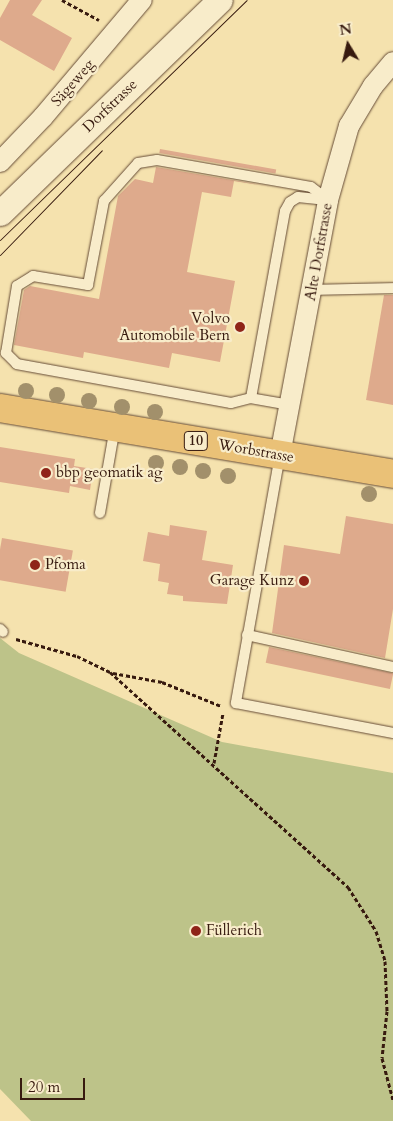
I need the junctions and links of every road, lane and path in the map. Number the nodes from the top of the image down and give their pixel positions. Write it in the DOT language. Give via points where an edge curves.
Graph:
graph roads {
  1 [pos="62,0"];
  2 [pos="142,0"];
  3 [pos="220,0"];
  4 [pos="118,30"];
  5 [pos="393,62"];
  6 [pos="0,162"];
  7 [pos="328,200"];
  8 [pos="0,213"];
  9 [pos="393,288"];
  10 [pos="313,290"];
  11 [pos="251,398"];
  12 [pos="290,405"];
  13 [pos="0,408"];
  14 [pos="115,426"];
  15 [pos="280,455"];
  16 [pos="393,474"];
  17 [pos="100,512"];
  18 [pos="1,630"];
  19 [pos="247,635"];
  20 [pos="393,667"];
  21 [pos="110,672"];
  22 [pos="236,703"];
  23 [pos="224,707"];
  24 [pos="393,733"];
  25 [pos="214,764"];
  26 [pos="393,1100"];
  1 -- 4 [label="path"];
  2 -- 4 [label="street, Sägeweg"];
  3 -- 8 [label="street, Dorfstrasse"];
  4 -- 6 [label="street, Sägeweg"];
  5 -- 7 [label="street, Alte Dorfstrasse" via="373,86 350,126"];
  7 -- 10 [label="street, Alte Dorfstrasse"];
  7 -- 11 [label="lane" via="298,197 285,211"];
  7 -- 11 [label="lane" via="311,187 157,160 138,163 104,201 88,284 33,276 17,286 6,353 17,364 231,403"];
  9 -- 10 [label="lane"];
  10 -- 12 [label="street, Alte Dorfstrasse"];
  11 -- 12 [label="lane"];
  12 -- 15 [label="street, Alte Dorfstrasse"];
  13 -- 14 [label="main road, Worbstrasse / 10"];
  14 -- 15 [label="main road, Worbstrasse / 10"];
  14 -- 17 [label="lane"];
  15 -- 16 [label="main road, Worbstrasse / 10"];
  15 -- 19 [label="lane"];
  18 -- 21 [label="path" via="23,643 78,656"];
  19 -- 20 [label="lane"];
  19 -- 22 [label="lane"];
  21 -- 23 [label="path" via="162,682"];
  21 -- 25 [label="path"];
  22 -- 23 [label="path"];
  22 -- 24 [label="lane"];
  23 -- 25 [label="path"];
  25 -- 26 [label="path" via="328,865 365,909 384,961 387,1011 382,1058"];
}
